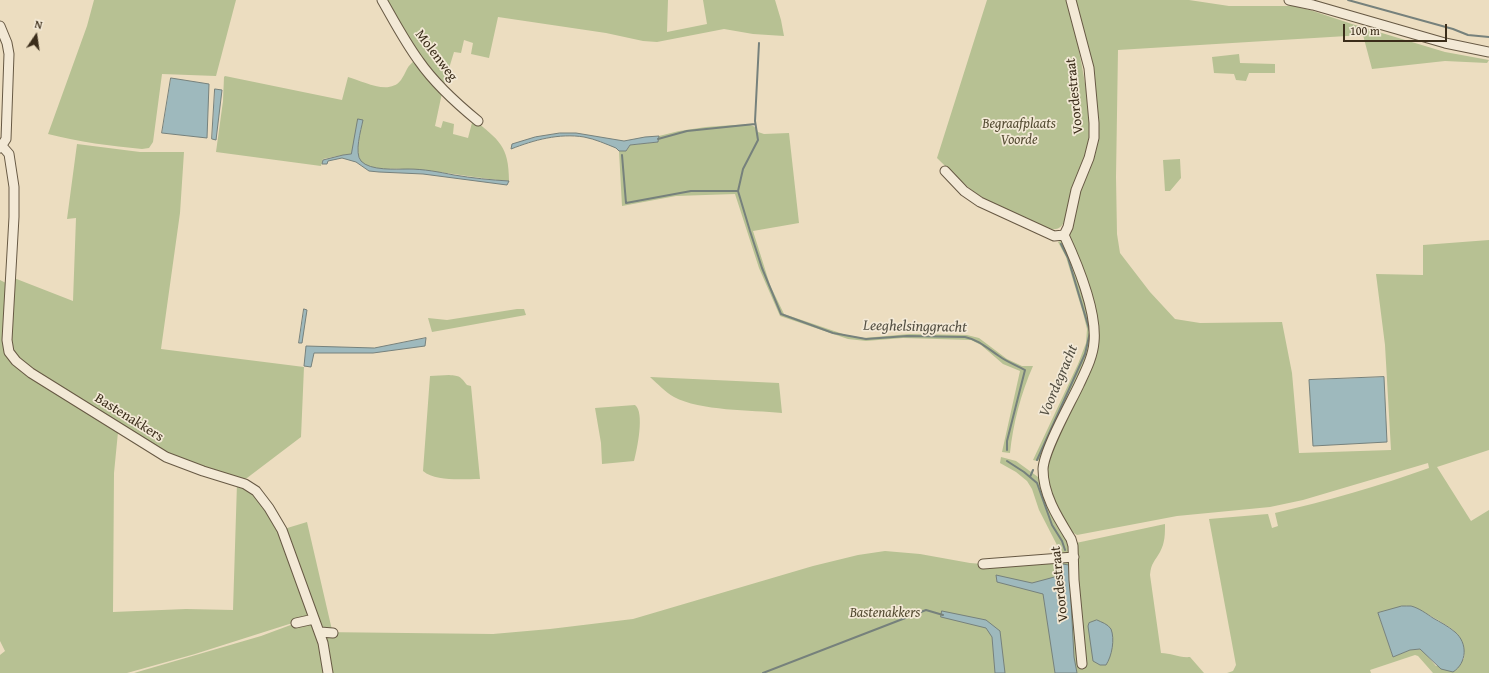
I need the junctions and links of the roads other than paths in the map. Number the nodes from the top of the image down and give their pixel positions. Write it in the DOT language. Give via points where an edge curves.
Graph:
graph roads {
  1 [pos="382,0"];
  2 [pos="1070,0"];
  3 [pos="1289,0"];
  4 [pos="0,26"];
  5 [pos="1489,52"];
  6 [pos="478,121"];
  7 [pos="1,147"];
  8 [pos="945,171"];
  9 [pos="1064,235"];
  10 [pos="1074,557"];
  11 [pos="983,564"];
  12 [pos="314,619"];
  13 [pos="296,623"];
  14 [pos="320,632"];
  15 [pos="333,633"];
  16 [pos="1082,664"];
  17 [pos="328,673"];
  1 -- 6 [label="street, Molenweg" via="412,51 432,78"];
  2 -- 9 [label="street, Voordestraat" via="1089,68 1094,138"];
  3 -- 5 [label="street" via="1313,4 1445,43"];
  4 -- 7 [label="street" via="10,54 6,139"];
  7 -- 12 [label="street, Bastenakkers" via="9,154 14,187 7,322 10,352 16,361 31,373 166,457 245,484 256,492 282,530"];
  8 -- 9 [label="street" via="964,191 980,202 1054,236"];
  9 -- 10 [label="street, Voordestraat" via="1089,300 1095,332 1094,344 1043,467 1049,499 1071,539"];
  10 -- 11 [label="street"];
  10 -- 16 [label="street, Voordestraat"];
  12 -- 13 [label="street"];
  12 -- 14 [label="street, Bastenakkers"];
  14 -- 15 [label="street"];
  14 -- 17 [label="street, Bastenakkers"];
}
